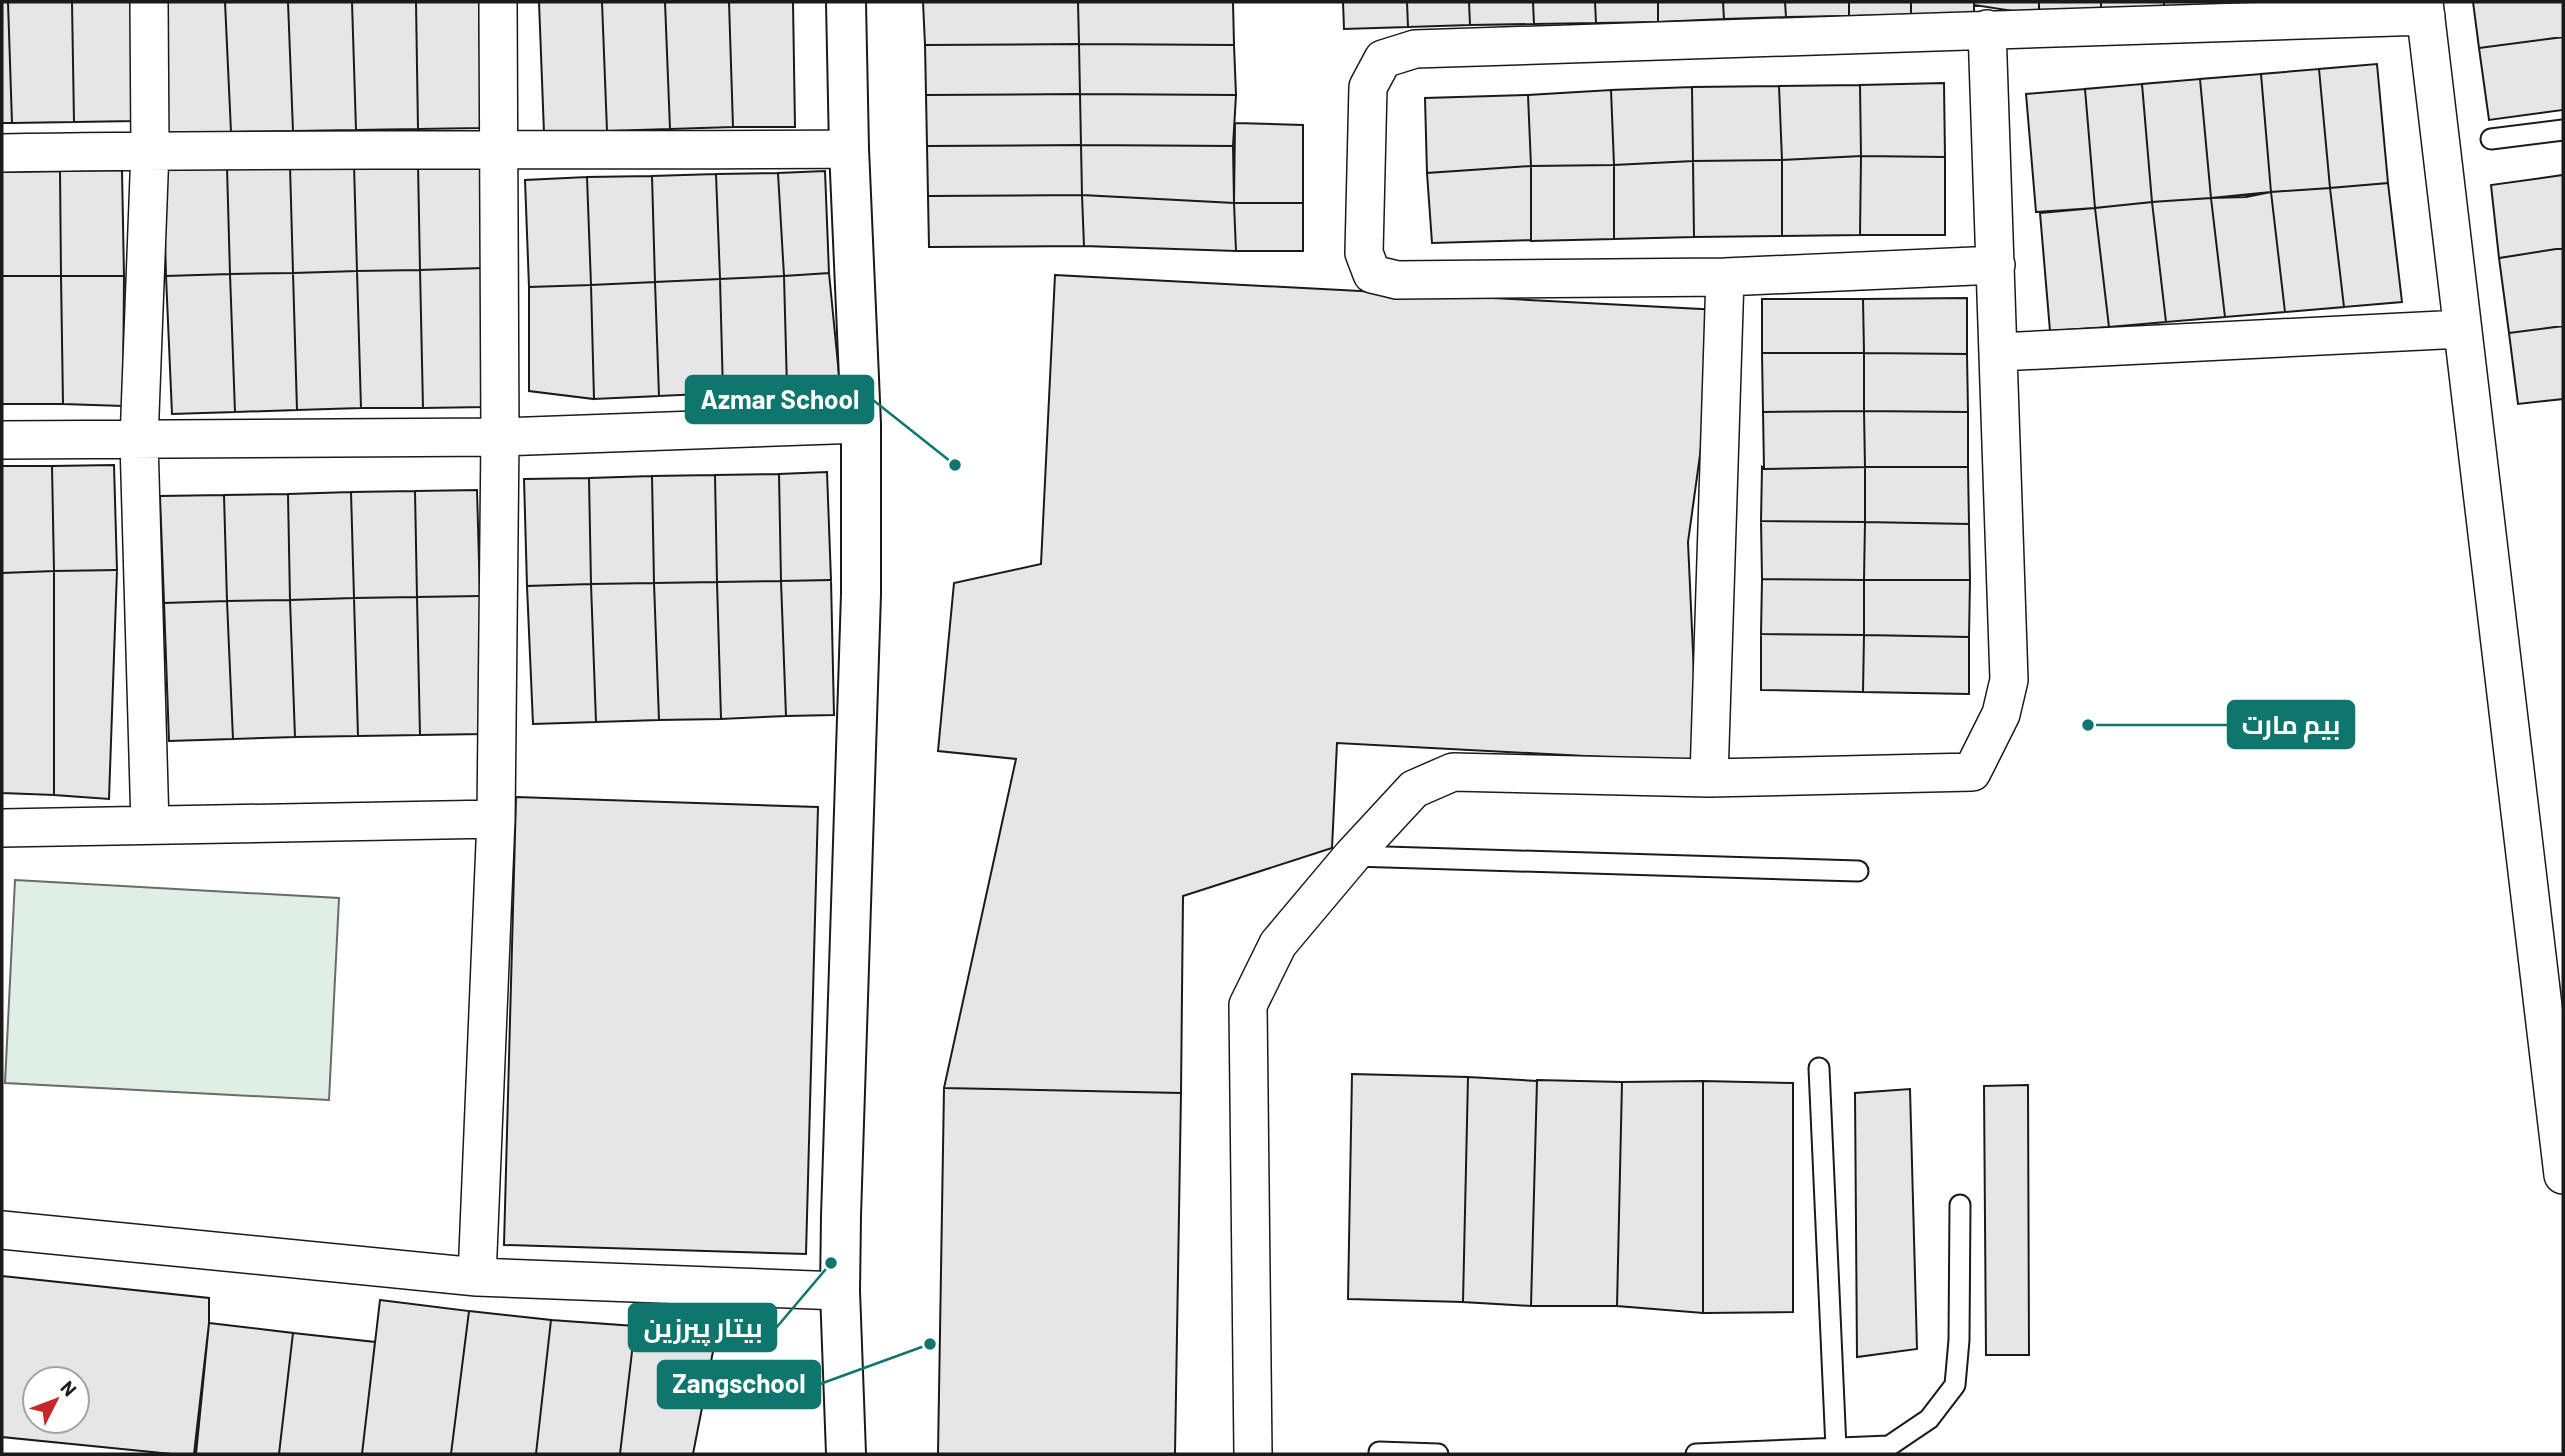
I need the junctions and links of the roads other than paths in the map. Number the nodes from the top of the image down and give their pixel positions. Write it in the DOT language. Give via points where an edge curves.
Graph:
graph roads {
  1 [pos="149,2"];
  2 [pos="498,2"];
  3 [pos="846,2"];
  4 [pos="2425,9"];
  5 [pos="1987,29"];
  6 [pos="2563,130"];
  7 [pos="2491,139"];
  8 [pos="849,149"];
  9 [pos="150,150"];
  10 [pos="498,151"];
  11 [pos="2,153"];
  12 [pos="1996,265"];
  13 [pos="1725,277"];
  14 [pos="2462,329"];
  15 [pos="1999,352"];
  16 [pos="861,424"];
  17 [pos="500,437"];
  18 [pos="2,440"];
  19 [pos="139,441"];
  20 [pos="1709,778"];
  21 [pos="496,819"];
  22 [pos="150,825"];
  23 [pos="2,828"];
  24 [pos="1352,856"];
  25 [pos="1858,872"];
  26 [pos="2551,974"];
  27 [pos="1819,1068"];
  28 [pos="2558,1084"];
  29 [pos="2563,1175"];
  30 [pos="1960,1205"];
  31 [pos="2,1230"];
  32 [pos="477,1277"];
  33 [pos="840,1291"];
  34 [pos="1836,1448"];
  35 [pos="1378,1452"];
  36 [pos="846,1454"];
  37 [pos="1253,1454"];
  38 [pos="1438,1454"];
  39 [pos="1696,1454"];
  1 -- 9 [label="street"];
  2 -- 10 [label="street"];
  3 -- 8 [label="street"];
  4 -- 5 [label="street"];
  4 -- 14 [label="street"];
  5 -- 12 [label="street"];
  5 -- 13 [label="street" via="1415,49 1383,59 1368,87 1364,253 1372,274 1397,280"];
  6 -- 7 [label="lane"];
  8 -- 10 [label="street"];
  8 -- 16 [label="street"];
  9 -- 10 [label="street"];
  9 -- 11 [label="street"];
  9 -- 19 [label="street"];
  10 -- 17 [label="street"];
  12 -- 13 [label="street"];
  12 -- 15 [label="street"];
  13 -- 20 [label="street"];
  14 -- 15 [label="street"];
  14 -- 26 [label="street"];
  15 -- 20 [label="street" via="2009,680 2001,714 1972,772"];
  16 -- 17 [label="street"];
  16 -- 33 [label="street" via="861,594"];
  17 -- 19 [label="street"];
  17 -- 21 [label="street"];
  18 -- 19 [label="street"];
  19 -- 22 [label="street"];
  20 -- 24 [label="street" via="1453,772 1414,789"];
  21 -- 22 [label="street"];
  21 -- 32 [label="street"];
  22 -- 23 [label="street"];
  24 -- 25 [label="lane"];
  24 -- 37 [label="street" via="1278,944 1248,1005"];
  26 -- 28 [label="street"];
  27 -- 34 [label="lane"];
  28 -- 29 [label="street"];
  30 -- 34 [label="lane" via="1955,1385 1929,1419 1889,1446"];
  31 -- 32 [label="street"];
  32 -- 33 [label="street"];
  33 -- 36 [label="street"];
  34 -- 39 [label="lane"];
  35 -- 38 [label="lane"];
}
